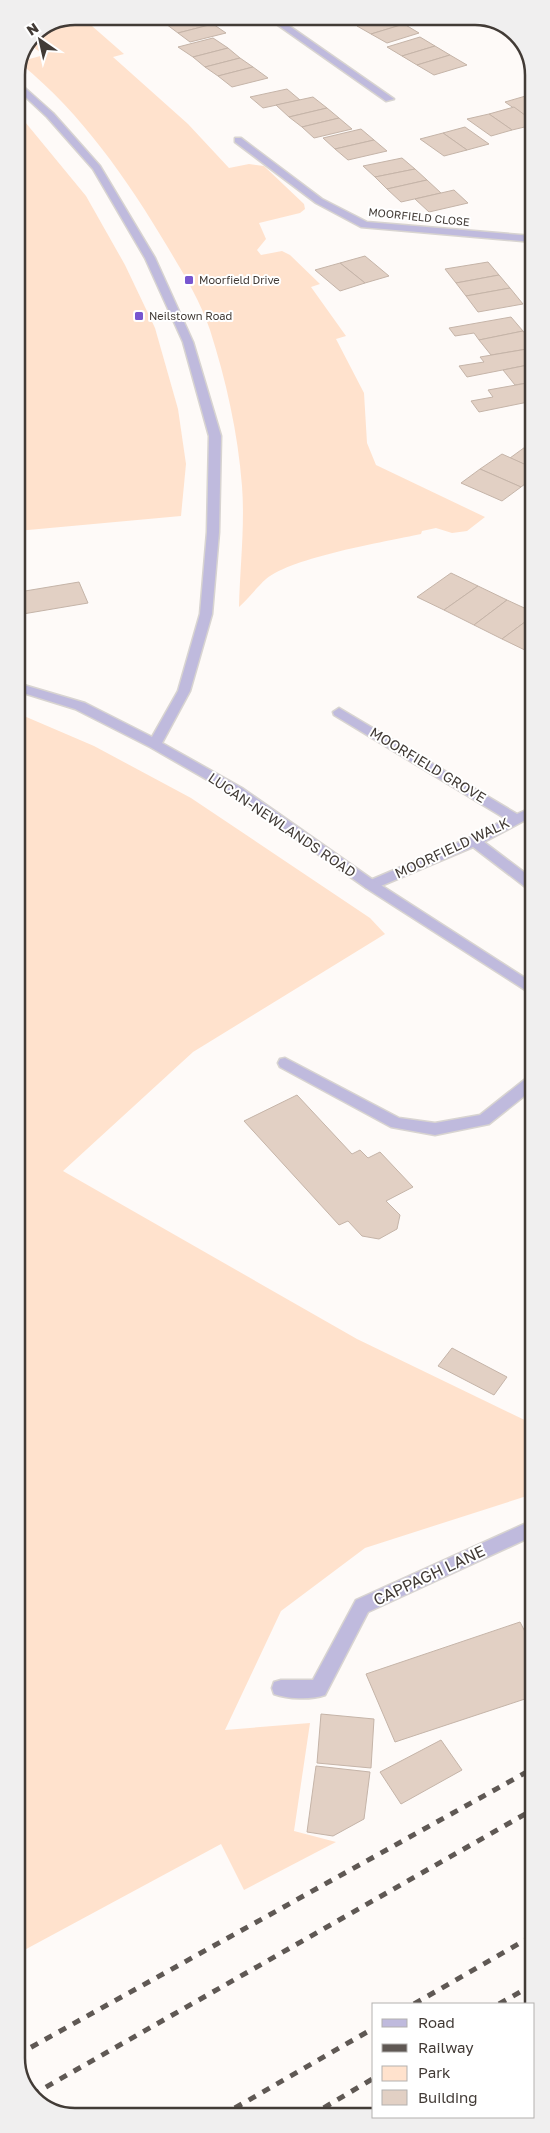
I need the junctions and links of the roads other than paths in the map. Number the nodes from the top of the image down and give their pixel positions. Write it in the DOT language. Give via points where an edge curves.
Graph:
graph roads {
  1 [pos="282,25"];
  2 [pos="25,91"];
  3 [pos="389,99"];
  4 [pos="238,140"];
  5 [pos="525,238"];
  6 [pos="25,689"];
  7 [pos="339,712"];
  8 [pos="155,744"];
  9 [pos="525,814"];
  10 [pos="516,819"];
  11 [pos="474,841"];
  12 [pos="525,880"];
  13 [pos="371,885"];
  14 [pos="525,985"];
  15 [pos="285,1064"];
  16 [pos="525,1087"];
  17 [pos="525,1532"];
  18 [pos="281,1688"];
  1 -- 3 [label="street"];
  2 -- 8 [label="street" via="50,114 97,168 150,258 188,342 215,436 213,532 206,614 184,691"];
  4 -- 5 [label="street, MOORFIELD CLOSE" via="319,201 364,225"];
  6 -- 8 [label="street, LUCAN-NEWLANDS ROAD" via="80,706"];
  7 -- 10 [label="street, MOORFIELD GROVE"];
  8 -- 13 [label="street, LUCAN-NEWLANDS ROAD" via="237,791"];
  9 -- 10 [label="street, MOORFIELD WALK"];
  10 -- 11 [label="street, MOORFIELD WALK"];
  11 -- 12 [label="street"];
  11 -- 13 [label="street, MOORFIELD WALK"];
  13 -- 14 [label="street, LUCAN-NEWLANDS ROAD"];
  15 -- 16 [label="street" via="396,1122 435,1129 484,1120"];
  17 -- 18 [label="street, CAPPAGH LANE" via="362,1606 318,1689"];
}
